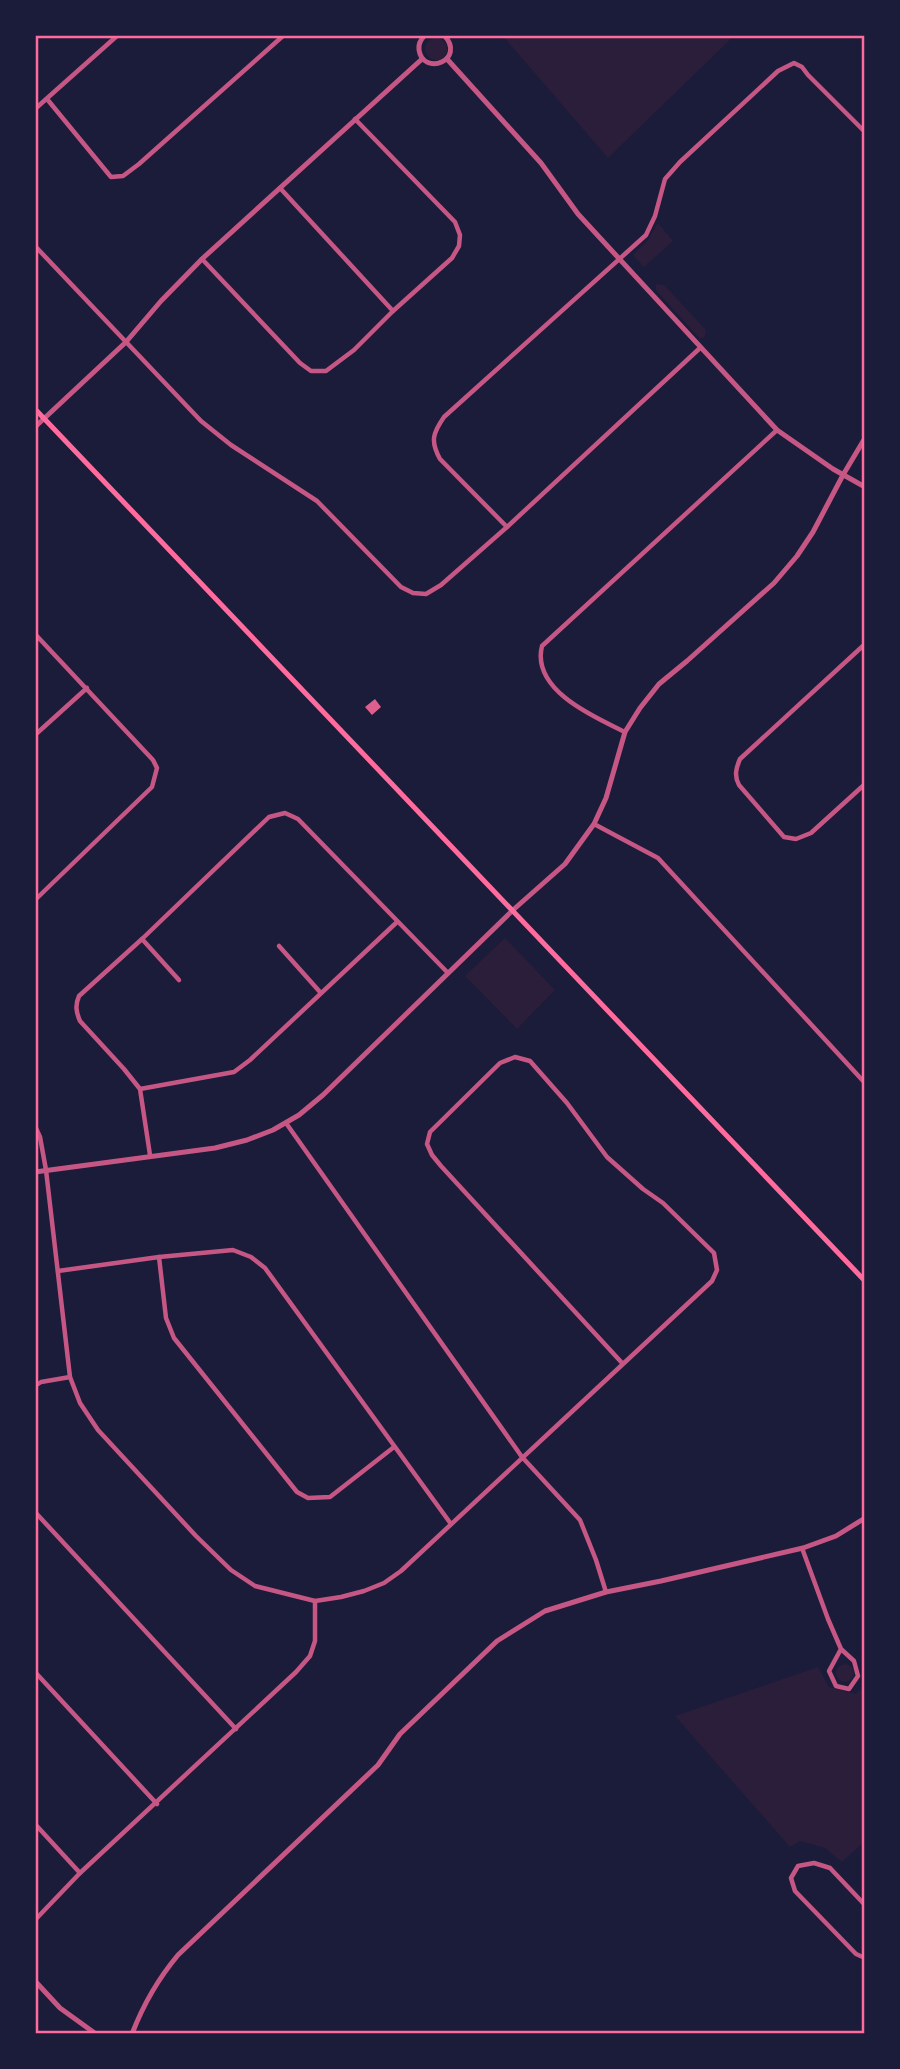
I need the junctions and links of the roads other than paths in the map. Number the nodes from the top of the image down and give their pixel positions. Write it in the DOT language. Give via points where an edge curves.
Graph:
graph roads {
  1 [pos="118,35"];
  2 [pos="284,35"];
  3 [pos="424,35"];
  4 [pos="448,36"];
  5 [pos="422,59"];
  6 [pos="447,59"];
  7 [pos="47,99"];
  8 [pos="35,109"];
  9 [pos="355,119"];
  10 [pos="865,132"];
  11 [pos="280,188"];
  12 [pos="35,246"];
  13 [pos="202,259"];
  14 [pos="620,260"];
  15 [pos="393,311"];
  16 [pos="126,342"];
  17 [pos="700,348"];
  18 [pos="35,409"];
  19 [pos="44,418"];
  20 [pos="35,427"];
  21 [pos="777,430"];
  22 [pos="865,438"];
  23 [pos="843,475"];
  24 [pos="865,488"];
  25 [pos="507,527"];
  26 [pos="35,634"];
  27 [pos="865,644"];
  28 [pos="86,688"];
  29 [pos="625,732"];
  30 [pos="35,735"];
  31 [pos="865,784"];
  32 [pos="594,824"];
  33 [pos="35,900"];
  34 [pos="513,910"];
  35 [pos="397,922"];
  36 [pos="142,939"];
  37 [pos="279,946"];
  38 [pos="449,973"];
  39 [pos="179,980"];
  40 [pos="320,992"];
  41 [pos="865,1083"];
  42 [pos="140,1089"];
  43 [pos="286,1123"];
  44 [pos="35,1126"];
  45 [pos="150,1156"];
  46 [pos="46,1170"];
  47 [pos="35,1172"];
  48 [pos="159,1257"];
  49 [pos="58,1271"];
  50 [pos="865,1281"];
  51 [pos="623,1364"];
  52 [pos="70,1377"];
  53 [pos="35,1385"];
  54 [pos="394,1447"];
  55 [pos="522,1457"];
  56 [pos="35,1512"];
  57 [pos="865,1518"];
  58 [pos="451,1524"];
  59 [pos="802,1548"];
  60 [pos="606,1592"];
  61 [pos="315,1601"];
  62 [pos="841,1649"];
  63 [pos="35,1672"];
  64 [pos="236,1729"];
  65 [pos="156,1804"];
  66 [pos="35,1824"];
  67 [pos="80,1873"];
  68 [pos="865,1905"];
  69 [pos="35,1920"];
  70 [pos="865,1958"];
  71 [pos="35,1981"];
  72 [pos="96,2034"];
  73 [pos="132,2034"];
  1 -- 7 [label="street"];
  2 -- 7 [label="street" via="123,176 111,177"];
  3 -- 5 [label="street" via="419,44"];
  4 -- 6 [label="street" via="451,49"];
  5 -- 6 [label="street" via="435,64"];
  5 -- 9 [label="street"];
  6 -- 14 [label="street"];
  7 -- 8 [label="street"];
  9 -- 11 [label="street"];
  9 -- 15 [label="street" via="455,222 460,234 452,258"];
  10 -- 14 [label="street" via="802,67 794,63 778,71 665,179 646,235"];
  11 -- 13 [label="street"];
  11 -- 15 [label="street"];
  12 -- 16 [label="street"];
  13 -- 15 [label="street" via="311,371 326,371 343,359"];
  13 -- 16 [label="street"];
  14 -- 17 [label="street"];
  14 -- 25 [label="street" via="436,429 433,446 440,459"];
  16 -- 19 [label="street"];
  16 -- 25 [label="street" via="201,421 317,501 401,587 413,593 426,594 441,585"];
  17 -- 21 [label="street"];
  17 -- 25 [label="street"];
  18 -- 19 [label="main road"];
  19 -- 20 [label="street"];
  19 -- 34 [label="main road"];
  21 -- 23 [label="street"];
  21 -- 29 [label="street" via="542,646 540,661 555,688 573,705"];
  22 -- 23 [label="street"];
  23 -- 24 [label="street"];
  23 -- 29 [label="street" via="797,556 774,583 659,684"];
  26 -- 28 [label="street"];
  27 -- 31 [label="street" via="740,759 736,769 739,785 784,837 796,839 811,833"];
  28 -- 30 [label="street"];
  28 -- 33 [label="street" via="153,760 155,778 152,787"];
  29 -- 32 [label="street"];
  32 -- 34 [label="street" via="565,864"];
  32 -- 41 [label="street" via="658,858"];
  34 -- 38 [label="street"];
  34 -- 50 [label="main road"];
  35 -- 36 [label="street" via="298,819 285,813 269,817"];
  35 -- 38 [label="street"];
  35 -- 40 [label="street"];
  36 -- 39 [label="street"];
  36 -- 42 [label="street" via="76,1003 80,1021"];
  37 -- 40 [label="street"];
  38 -- 43 [label="street" via="323,1095"];
  40 -- 42 [label="street" via="234,1072"];
  42 -- 45 [label="street"];
  43 -- 45 [label="street" via="215,1148"];
  43 -- 55 [label="street"];
  44 -- 46 [label="street"];
  45 -- 46 [label="street"];
  46 -- 47 [label="street"];
  46 -- 49 [label="street"];
  48 -- 49 [label="street"];
  48 -- 54 [label="street" via="233,1250 265,1268"];
  48 -- 54 [label="street" via="166,1318 174,1338 297,1492 330,1497"];
  49 -- 52 [label="street"];
  51 -- 51 [label="street" via="440,1166 427,1144 440,1119 500,1063 515,1057 530,1061 607,1157 663,1203 714,1254 717,1270 712,1281"];
  51 -- 55 [label="street"];
  52 -- 53 [label="street"];
  52 -- 61 [label="street" via="98,1430 230,1570 255,1586"];
  54 -- 58 [label="street"];
  55 -- 58 [label="street"];
  55 -- 60 [label="street" via="580,1520"];
  56 -- 64 [label="street"];
  57 -- 59 [label="street"];
  58 -- 61 [label="street" via="384,1583"];
  59 -- 60 [label="street"];
  59 -- 62 [label="street"];
  60 -- 73 [label="street" via="545,1611 487,1650 400,1734 379,1765 178,1955 139,2014"];
  61 -- 64 [label="street" via="310,1656"];
  62 -- 62 [label="street" via="829,1671 836,1686 849,1689 858,1676 854,1661"];
  63 -- 65 [label="street"];
  64 -- 65 [label="street"];
  65 -- 67 [label="street"];
  66 -- 67 [label="street"];
  67 -- 69 [label="street"];
  68 -- 70 [label="street" via="830,1868 814,1863 798,1866 791,1878 794,1891"];
  71 -- 72 [label="street" via="60,2008"];
}
